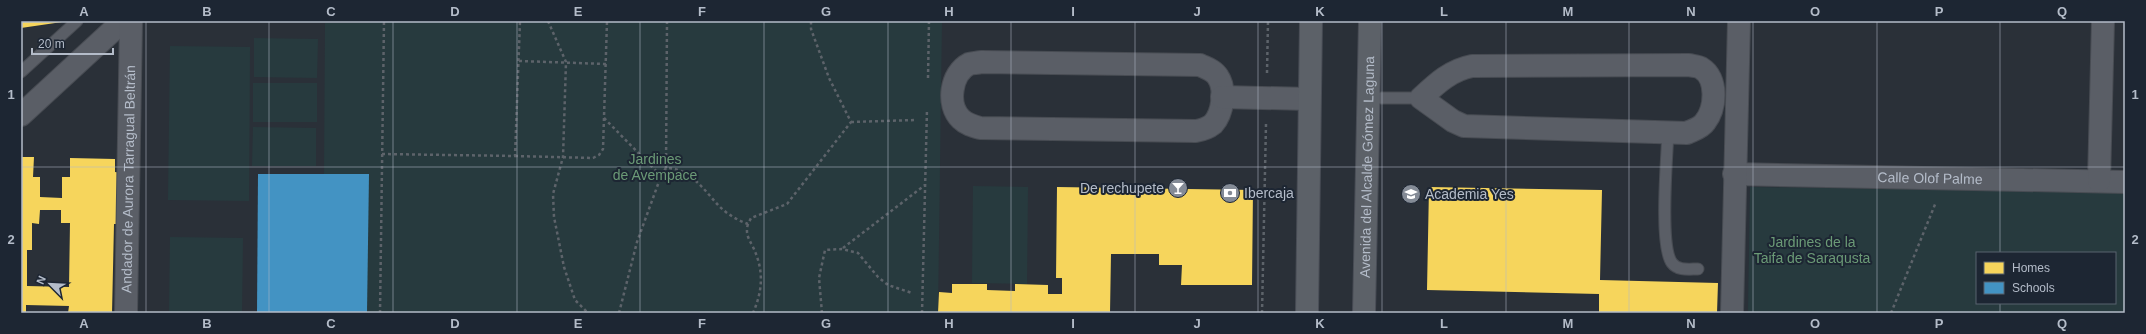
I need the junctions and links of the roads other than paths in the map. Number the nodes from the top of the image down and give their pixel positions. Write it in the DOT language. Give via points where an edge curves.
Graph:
graph roads {
  1 [pos="77,21"];
  2 [pos="123,21"];
  3 [pos="131,21"];
  4 [pos="1311,21"];
  5 [pos="1370,21"];
  6 [pos="1739,21"];
  7 [pos="2103,21"];
  8 [pos="21,72"];
  9 [pos="1222,97"];
  10 [pos="1369,98"];
  11 [pos="1421,98"];
  12 [pos="1309,99"];
  13 [pos="21,115"];
  14 [pos="1668,132"];
  15 [pos="1734,174"];
  16 [pos="2099,181"];
  17 [pos="2125,182"];
  18 [pos="1698,269"];
  19 [pos="126,313"];
  20 [pos="1307,313"];
  21 [pos="1364,313"];
  22 [pos="1732,313"];
  1 -- 8 [label="lane"];
  2 -- 13 [label="street"];
  3 -- 19 [label="street, Andador de Aurora Tarragual Beltrán"];
  4 -- 12 [label="main road"];
  5 -- 10 [label="main road, Avenida del Alcalde Gómez Laguna"];
  6 -- 15 [label="street"];
  7 -- 16 [label="street"];
  9 -- 9 [label="street" via="1218,76 1200,65 981,62 962,69 955,79 952,95 954,108 959,117 967,124 980,128 1196,131 1212,124 1219,115"];
  9 -- 12 [label="street"];
  10 -- 11 [label="lane"];
  10 -- 21 [label="main road, Avenida del Alcalde Gómez Laguna"];
  11 -- 14 [label="street" via="1464,126"];
  11 -- 14 [label="street" via="1448,75 1472,66 1701,67 1710,76 1712,84 1710,113 1704,123 1696,129 1687,133"];
  12 -- 20 [label="main road"];
  14 -- 18 [label="lane" via="1665,207 1669,255 1673,263 1680,268"];
  15 -- 16 [label="street, Calle Olof Palme"];
  15 -- 22 [label="street"];
  16 -- 17 [label="street, Calle Olof Palme"];
}
